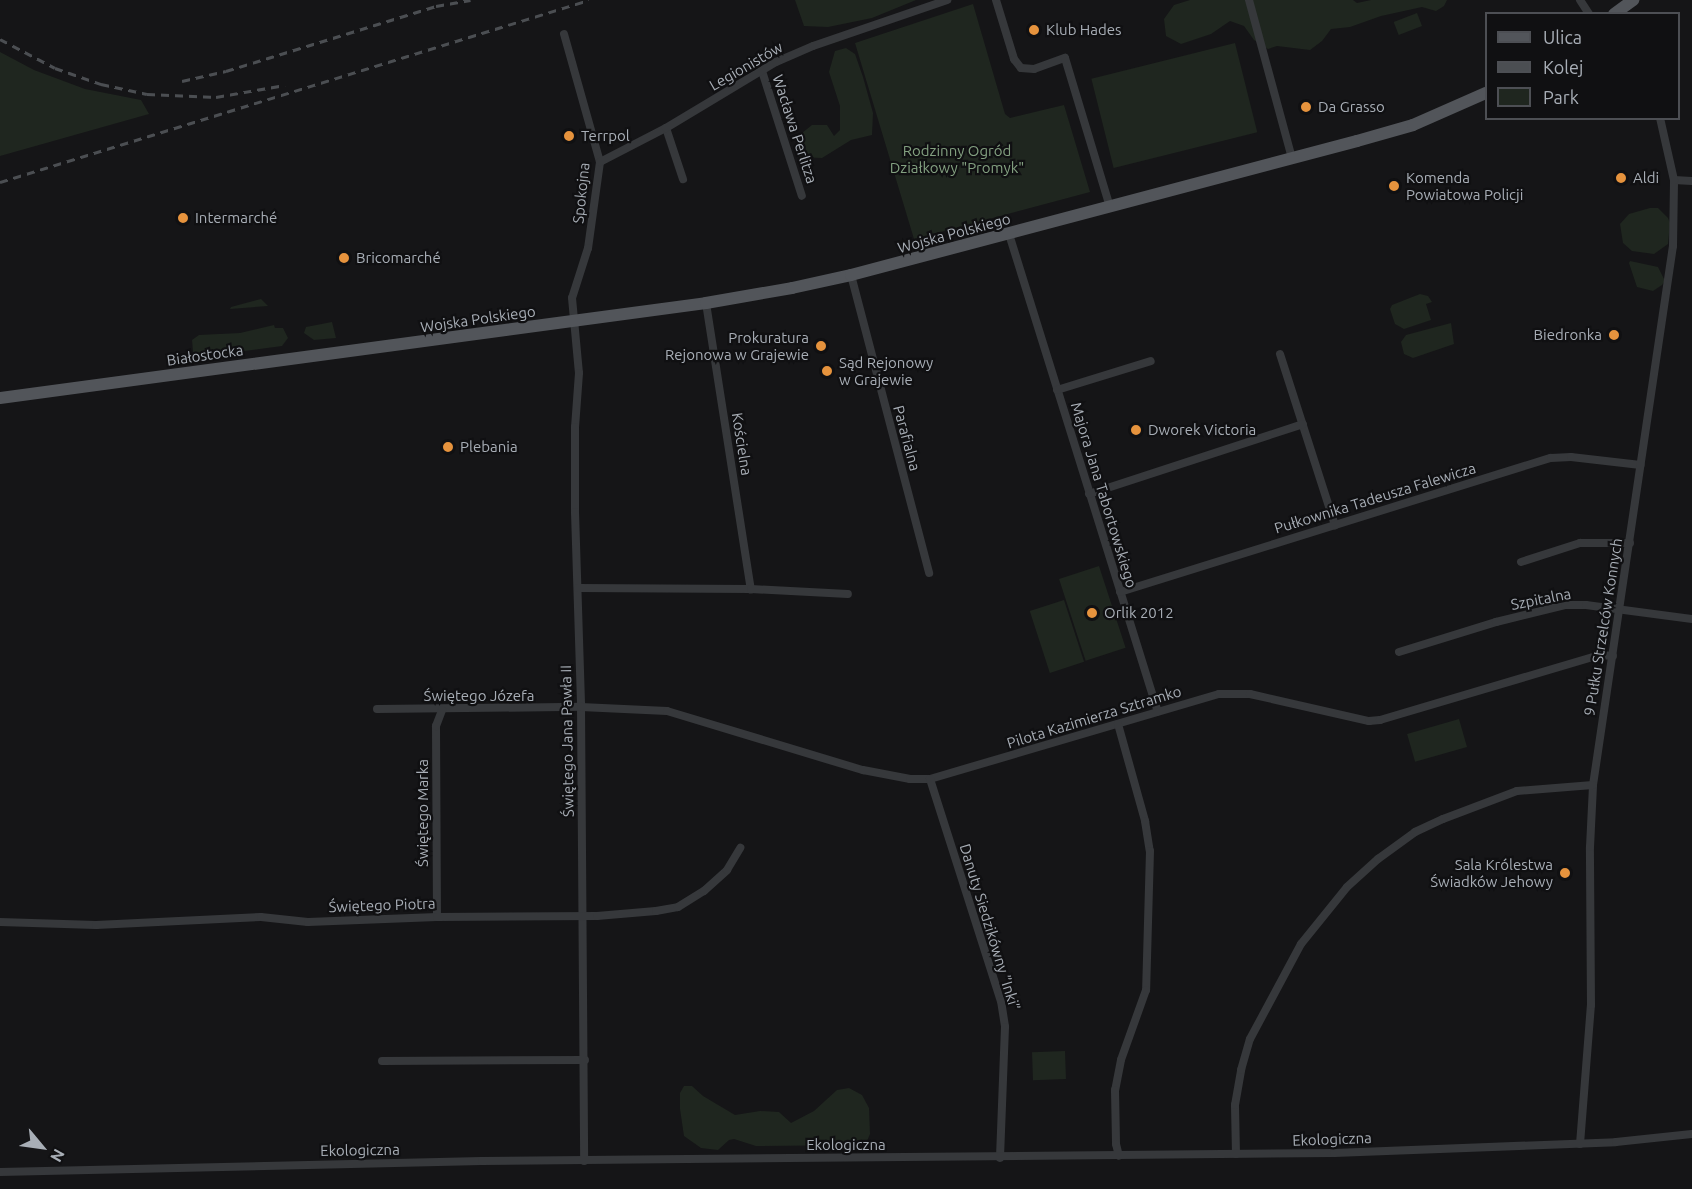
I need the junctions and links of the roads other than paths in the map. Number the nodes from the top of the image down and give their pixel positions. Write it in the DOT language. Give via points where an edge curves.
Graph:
graph roads {
  1 [pos="947,0"];
  2 [pos="996,0"];
  3 [pos="1249,0"];
  4 [pos="564,34"];
  5 [pos="762,71"];
  6 [pos="1485,93"];
  7 [pos="1660,120"];
  8 [pos="666,128"];
  9 [pos="1292,159"];
  10 [pos="600,162"];
  11 [pos="683,179"];
  12 [pos="1674,180"];
  13 [pos="1692,181"];
  14 [pos="802,196"];
  15 [pos="1110,207"];
  16 [pos="1009,234"];
  17 [pos="851,275"];
  18 [pos="706,303"];
  19 [pos="573,321"];
  20 [pos="414,342"];
  21 [pos="1280,354"];
  22 [pos="1151,361"];
  23 [pos="1057,390"];
  24 [pos="0,398"];
  25 [pos="1303,424"];
  26 [pos="1641,465"];
  27 [pos="1089,494"];
  28 [pos="1335,525"];
  29 [pos="1630,543"];
  30 [pos="1521,562"];
  31 [pos="929,573"];
  32 [pos="578,588"];
  33 [pos="751,589"];
  34 [pos="1120,592"];
  35 [pos="848,594"];
  36 [pos="1619,610"];
  37 [pos="1692,619"];
  38 [pos="1400,652"];
  39 [pos="1613,656"];
  40 [pos="581,707"];
  41 [pos="377,709"];
  42 [pos="442,710"];
  43 [pos="1158,711"];
  44 [pos="1118,724"];
  45 [pos="930,779"];
  46 [pos="1593,785"];
  47 [pos="740,848"];
  48 [pos="581,915"];
  49 [pos="437,917"];
  50 [pos="0,922"];
  51 [pos="585,1060"];
  52 [pos="382,1061"];
  53 [pos="1692,1134"];
  54 [pos="1580,1144"];
  55 [pos="1236,1154"];
  56 [pos="1119,1156"];
  57 [pos="1000,1158"];
  58 [pos="584,1161"];
  59 [pos="0,1172"];
  1 -- 5 [label="street, Legionistów" via="813,46"];
  2 -- 15 [label="street" via="1014,59 1021,68 1034,69 1065,58"];
  3 -- 9 [label="street"];
  4 -- 10 [label="street, Spokojna"];
  5 -- 8 [label="street, Legionistów"];
  5 -- 14 [label="street, Wacława Perlitza"];
  6 -- 9 [label="main road, Wojska Polskiego" via="1413,124"];
  7 -- 12 [label="street, 9 Pułku Strzelców Konnych"];
  8 -- 10 [label="street, Legionistów"];
  8 -- 11 [label="street"];
  9 -- 15 [label="main road, Wojska Polskiego"];
  10 -- 19 [label="street, Spokojna" via="588,248 574,288"];
  12 -- 13 [label="street"];
  12 -- 26 [label="street, 9 Pułku Strzelców Konnych" via="1672,261"];
  15 -- 16 [label="main road, Wojska Polskiego"];
  16 -- 17 [label="main road, Wojska Polskiego"];
  16 -- 23 [label="street, Majora Jana Tabortowskiego"];
  17 -- 18 [label="main road, Wojska Polskiego"];
  17 -- 31 [label="street, Parafialna"];
  18 -- 19 [label="main road, Wojska Polskiego"];
  18 -- 33 [label="street, Kościelna"];
  19 -- 20 [label="main road, Wojska Polskiego"];
  19 -- 32 [label="street, Świętego Jana Pawła II" via="579,373 575,427"];
  20 -- 24 [label="main road, Białostocka"];
  21 -- 25 [label="street"];
  22 -- 23 [label="street, Majora Jana Tabortowskiego"];
  23 -- 27 [label="street, Majora Jana Tabortowskiego"];
  25 -- 27 [label="street"];
  25 -- 28 [label="street"];
  26 -- 28 [label="street, Pułkownika Tadeusza Falewicza" via="1551,458"];
  26 -- 29 [label="street, 9 Pułku Strzelców Konnych"];
  27 -- 34 [label="street, Majora Jana Tabortowskiego"];
  28 -- 34 [label="street, Pułkownika Tadeusza Falewicza"];
  29 -- 30 [label="street" via="1580,543"];
  29 -- 36 [label="street, 9 Pułku Strzelców Konnych"];
  32 -- 33 [label="street"];
  32 -- 40 [label="street, Świętego Jana Pawła II"];
  33 -- 35 [label="street"];
  34 -- 43 [label="street, Majora Jana Tabortowskiego"];
  36 -- 37 [label="street, Szpitalna"];
  36 -- 38 [label="street, Szpitalna" via="1564,605"];
  36 -- 39 [label="street, 9 Pułku Strzelców Konnych"];
  39 -- 43 [label="street, Pilota Kazimierza Sztramko" via="1600,655 1380,720 1369,721 1239,693 1207,697"];
  39 -- 46 [label="street, 9 Pułku Strzelców Konnych"];
  40 -- 42 [label="street, Świętego Józefa"];
  40 -- 45 [label="street, Pilota Kazimierza Sztramko" via="667,711 863,770"];
  40 -- 48 [label="street, Świętego Jana Pawła II"];
  41 -- 42 [label="street, Świętego Józefa"];
  42 -- 49 [label="street, Świętego Marka" via="436,726"];
  43 -- 44 [label="street, Pilota Kazimierza Sztramko"];
  44 -- 45 [label="street, Pilota Kazimierza Sztramko"];
  44 -- 56 [label="street" via="1150,851 1146,990 1121,1060 1115,1090"];
  45 -- 57 [label="street, Danuty Siedzikówny ”Inki”" via="1001,1001 1005,1027"];
  46 -- 54 [label="street, 9 Pułku Strzelców Konnych" via="1592,1005"];
  46 -- 55 [label="street" via="1517,791 1443,819 1415,832 1347,887 1293,957 1250,1039 1235,1105"];
  47 -- 48 [label="street, Świętego Piotra" via="720,878 678,907"];
  48 -- 49 [label="street, Świętego Piotra"];
  48 -- 51 [label="street, Świętego Jana Pawła II"];
  49 -- 50 [label="street, Świętego Piotra" via="308,922 261,917 96,925"];
  51 -- 52 [label="street"];
  51 -- 58 [label="street, Świętego Jana Pawła II"];
  53 -- 54 [label="street, Ekologiczna"];
  54 -- 55 [label="street, Ekologiczna"];
  55 -- 56 [label="street, Ekologiczna"];
  56 -- 57 [label="street, Ekologiczna"];
  57 -- 58 [label="street, Ekologiczna"];
  58 -- 59 [label="street, Ekologiczna"];
}
